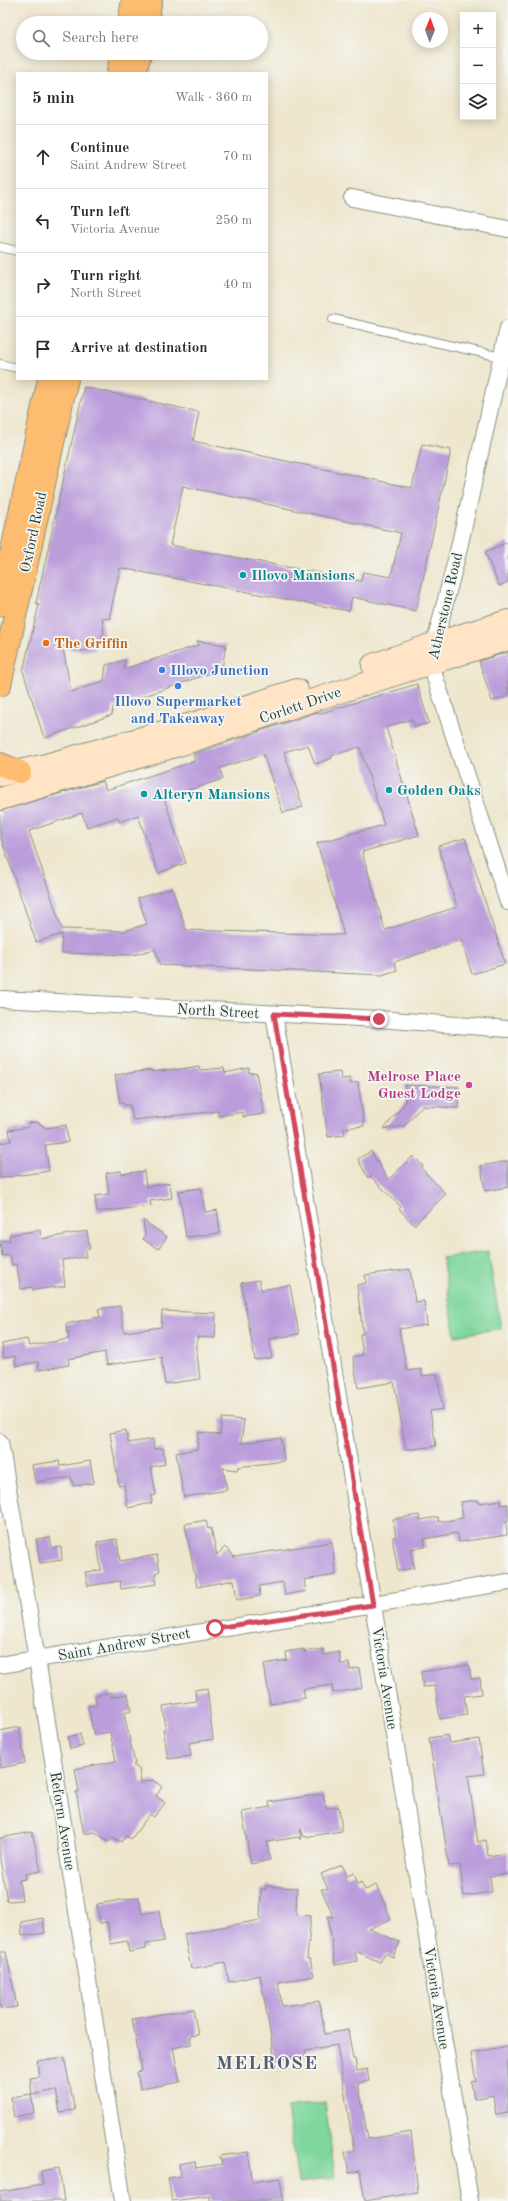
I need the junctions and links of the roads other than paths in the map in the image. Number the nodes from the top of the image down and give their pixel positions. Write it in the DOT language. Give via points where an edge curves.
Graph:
graph roads {
  1 [pos="133,0"];
  2 [pos="151,0"];
  3 [pos="130,16"];
  4 [pos="148,16"];
  5 [pos="121,60"];
  6 [pos="138,60"];
  7 [pos="118,72"];
  8 [pos="135,72"];
  9 [pos="352,198"];
  10 [pos="508,229"];
  11 [pos="0,247"];
  12 [pos="16,251"];
  13 [pos="333,319"];
  14 [pos="508,328"];
  15 [pos="501,357"];
  16 [pos="0,364"];
  17 [pos="16,368"];
  18 [pos="49,380"];
  19 [pos="67,380"];
  20 [pos="0,605"];
  21 [pos="508,622"];
  22 [pos="508,639"];
  23 [pos="433,652"];
  24 [pos="0,685"];
  25 [pos="0,764"];
  26 [pos="10,774"];
  27 [pos="0,799"];
  28 [pos="508,902"];
  29 [pos="0,999"];
  30 [pos="274,1014"];
  31 [pos="508,1029"];
  32 [pos="0,1442"];
  33 [pos="508,1582"];
  34 [pos="373,1605"];
  35 [pos="37,1659"];
  36 [pos="0,1665"];
  37 [pos="123,2201"];
  38 [pos="470,2201"];
  1 -- 3 [label="main road"];
  2 -- 4 [label="main road"];
  5 -- 7 [label="main road"];
  6 -- 8 [label="main road"];
  9 -- 10 [label="street"];
  11 -- 12 [label="lane"];
  13 -- 15 [label="lane"];
  14 -- 15 [label="street, Atherstone Road"];
  15 -- 23 [label="street, Atherstone Road"];
  16 -- 17 [label="lane"];
  18 -- 20 [label="main road, Oxford Road"];
  19 -- 24 [label="main road, Oxford Road"];
  21 -- 23 [label="main road, Corlett Drive"];
  22 -- 23 [label="main road, Corlett Drive"];
  23 -- 26 [label="main road, Corlett Drive" via="370,667 202,721"];
  23 -- 27 [label="main road, Corlett Drive" via="185,744"];
  23 -- 28 [label="street, Atherstone Road"];
  25 -- 26 [label="main road"];
  29 -- 30 [label="street, North Street"];
  30 -- 31 [label="street, North Street"];
  30 -- 34 [label="street, Victoria Avenue"];
  32 -- 35 [label="street, Reform Avenue"];
  33 -- 34 [label="street, Saint Andrew Street"];
  34 -- 35 [label="street, Saint Andrew Street" via="215,1628"];
  34 -- 38 [label="street, Victoria Avenue"];
  35 -- 36 [label="street, Saint Andrew Street"];
  35 -- 37 [label="street, Reform Avenue"];
}
